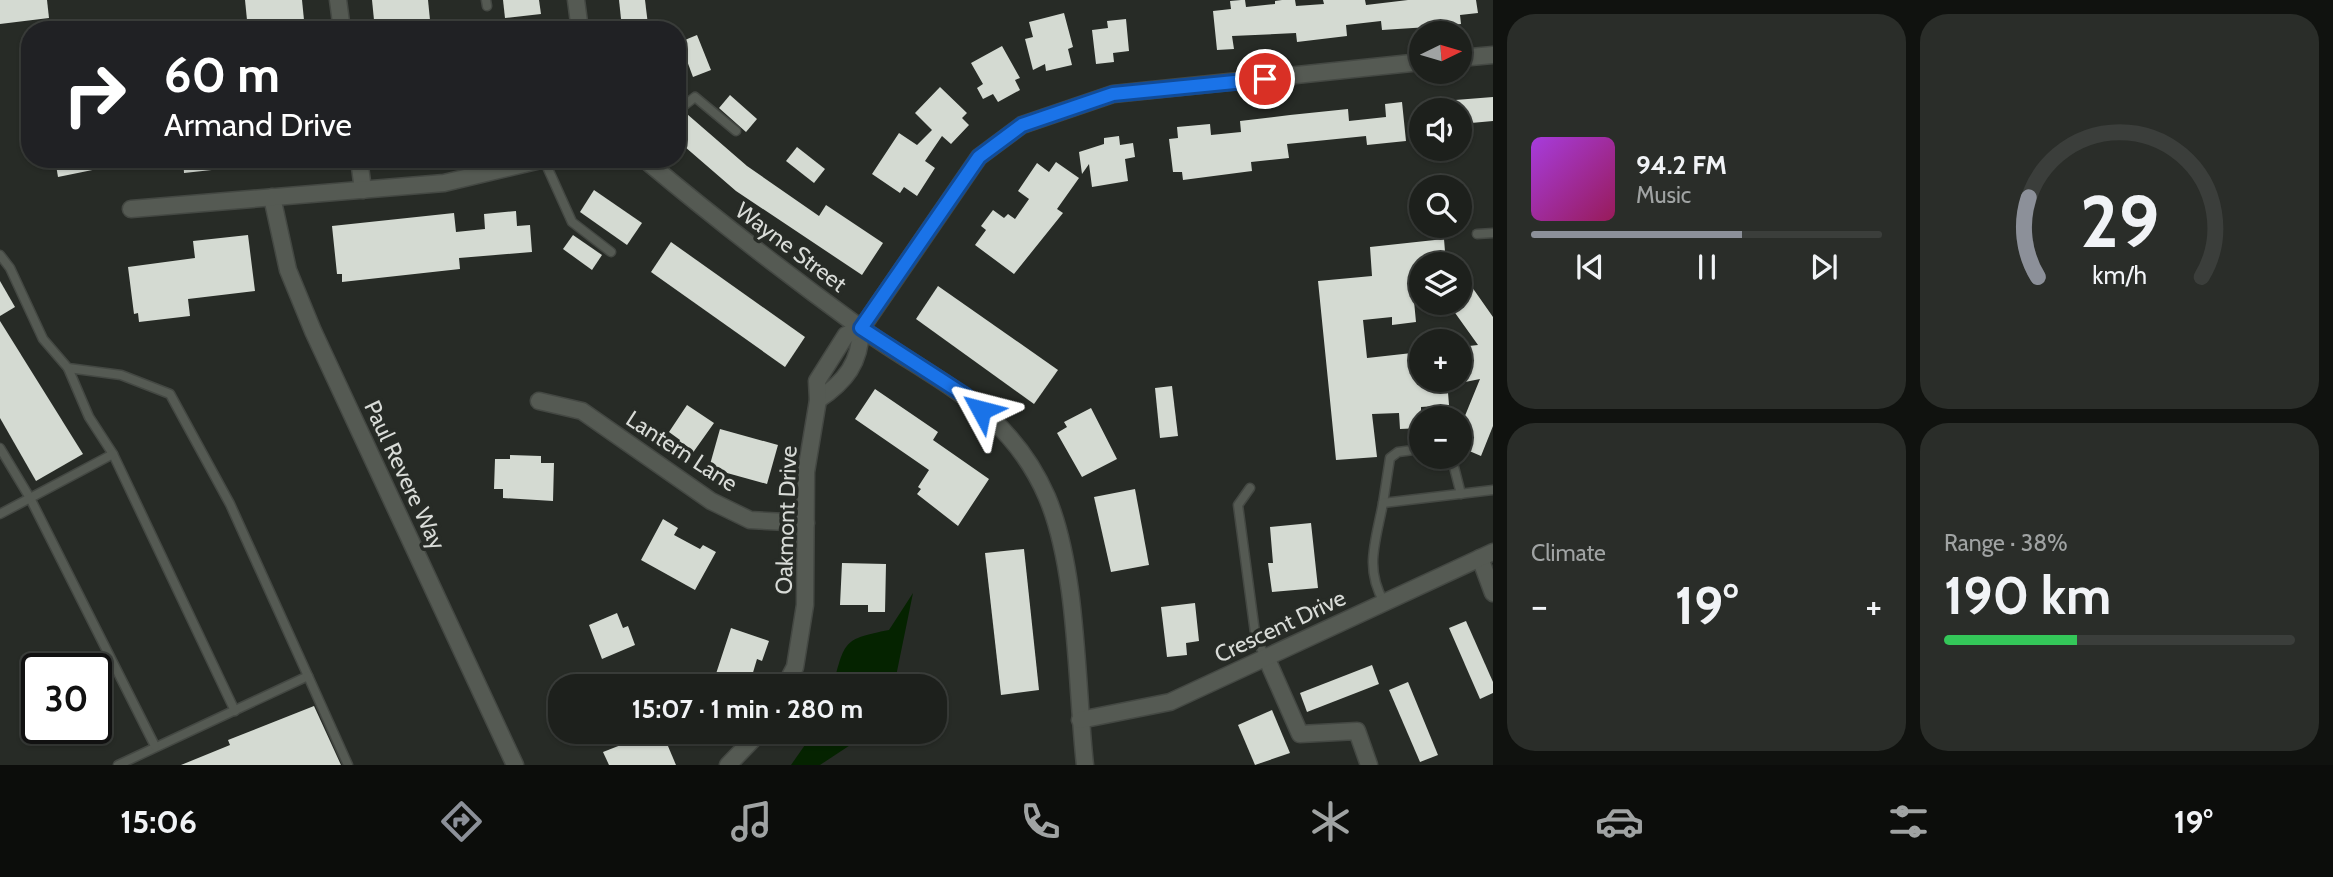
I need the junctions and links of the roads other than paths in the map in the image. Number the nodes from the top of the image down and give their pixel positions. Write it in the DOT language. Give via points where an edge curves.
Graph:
graph roads {
  1 [pos="338,0"];
  2 [pos="576,0"];
  3 [pos="341,21"];
  4 [pos="579,21"];
  5 [pos="1493,55"];
  6 [pos="1472,57"];
  7 [pos="1409,63"];
  8 [pos="686,104"];
  9 [pos="736,131"];
  10 [pos="360,168"];
  11 [pos="509,168"];
  12 [pos="548,168"];
  13 [pos="655,168"];
  14 [pos="363,190"];
  15 [pos="272,197"];
  16 [pos="131,209"];
  17 [pos="1493,233"];
  18 [pos="1477,234"];
  19 [pos="611,252"];
  20 [pos="0,256"];
  21 [pos="861,328"];
  22 [pos="68,368"];
  23 [pos="539,401"];
  24 [pos="0,448"];
  25 [pos="1409,451"];
  26 [pos="113,454"];
  27 [pos="1455,469"];
  28 [pos="1250,488"];
  29 [pos="1493,490"];
  30 [pos="1461,494"];
  31 [pos="30,498"];
  32 [pos="1383,503"];
  33 [pos="0,514"];
  34 [pos="806,523"];
  35 [pos="1486,555"];
  36 [pos="1492,592"];
  37 [pos="1384,602"];
  38 [pos="1266,657"];
  39 [pos="791,674"];
  40 [pos="308,676"];
  41 [pos="235,711"];
  42 [pos="1080,720"];
  43 [pos="748,744"];
  44 [pos="155,746"];
  45 [pos="118,765"];
  46 [pos="348,765"];
  47 [pos="515,765"];
  48 [pos="728,765"];
  49 [pos="1085,765"];
  50 [pos="1369,765"];
  1 -- 3 [label="street"];
  2 -- 4 [label="street"];
  5 -- 6 [label="street"];
  7 -- 21 [label="street, Oakmont Drive" via="1113,94 1022,125 979,157"];
  8 -- 9 [label="lane" via="695,97"];
  10 -- 14 [label="street"];
  11 -- 14 [label="street" via="444,183"];
  12 -- 19 [label="lane" via="572,222"];
  13 -- 21 [label="street, Wayne Street" via="735,235"];
  14 -- 15 [label="street"];
  15 -- 16 [label="street"];
  15 -- 47 [label="street, Paul Revere Way" via="288,270 313,331"];
  17 -- 18 [label="lane"];
  20 -- 22 [label="lane" via="43,339"];
  21 -- 34 [label="street, Oakmont Drive" via="846,335 817,381 806,472"];
  21 -- 42 [label="street, Wayne Street" via="966,396 1013,437 1047,498 1068,575"];
  22 -- 26 [label="lane" via="89,417"];
  22 -- 40 [label="lane" via="121,375 170,394 230,504"];
  23 -- 34 [label="street, Lantern Lane" via="582,411 711,501 750,520"];
  24 -- 31 [label="lane"];
  25 -- 32 [label="lane" via="1390,458"];
  26 -- 31 [label="lane"];
  26 -- 41 [label="lane"];
  27 -- 30 [label="lane"];
  28 -- 38 [label="lane" via="1238,505 1256,640"];
  29 -- 30 [label="lane"];
  30 -- 32 [label="lane"];
  31 -- 33 [label="lane"];
  31 -- 44 [label="lane"];
  32 -- 37 [label="lane" via="1371,568"];
  34 -- 39 [label="street, Oakmont Drive" via="805,605"];
  35 -- 36 [label="street"];
  35 -- 37 [label="street, Crescent Drive"];
  37 -- 38 [label="street, Crescent Drive"];
  38 -- 42 [label="street, Crescent Drive" via="1170,702"];
  38 -- 50 [label="street" via="1300,734 1357,731"];
  40 -- 41 [label="lane"];
  40 -- 46 [label="lane"];
  41 -- 44 [label="lane"];
  42 -- 49 [label="street, Wayne Street"];
  43 -- 48 [label="street"];
  44 -- 45 [label="lane"];
}
